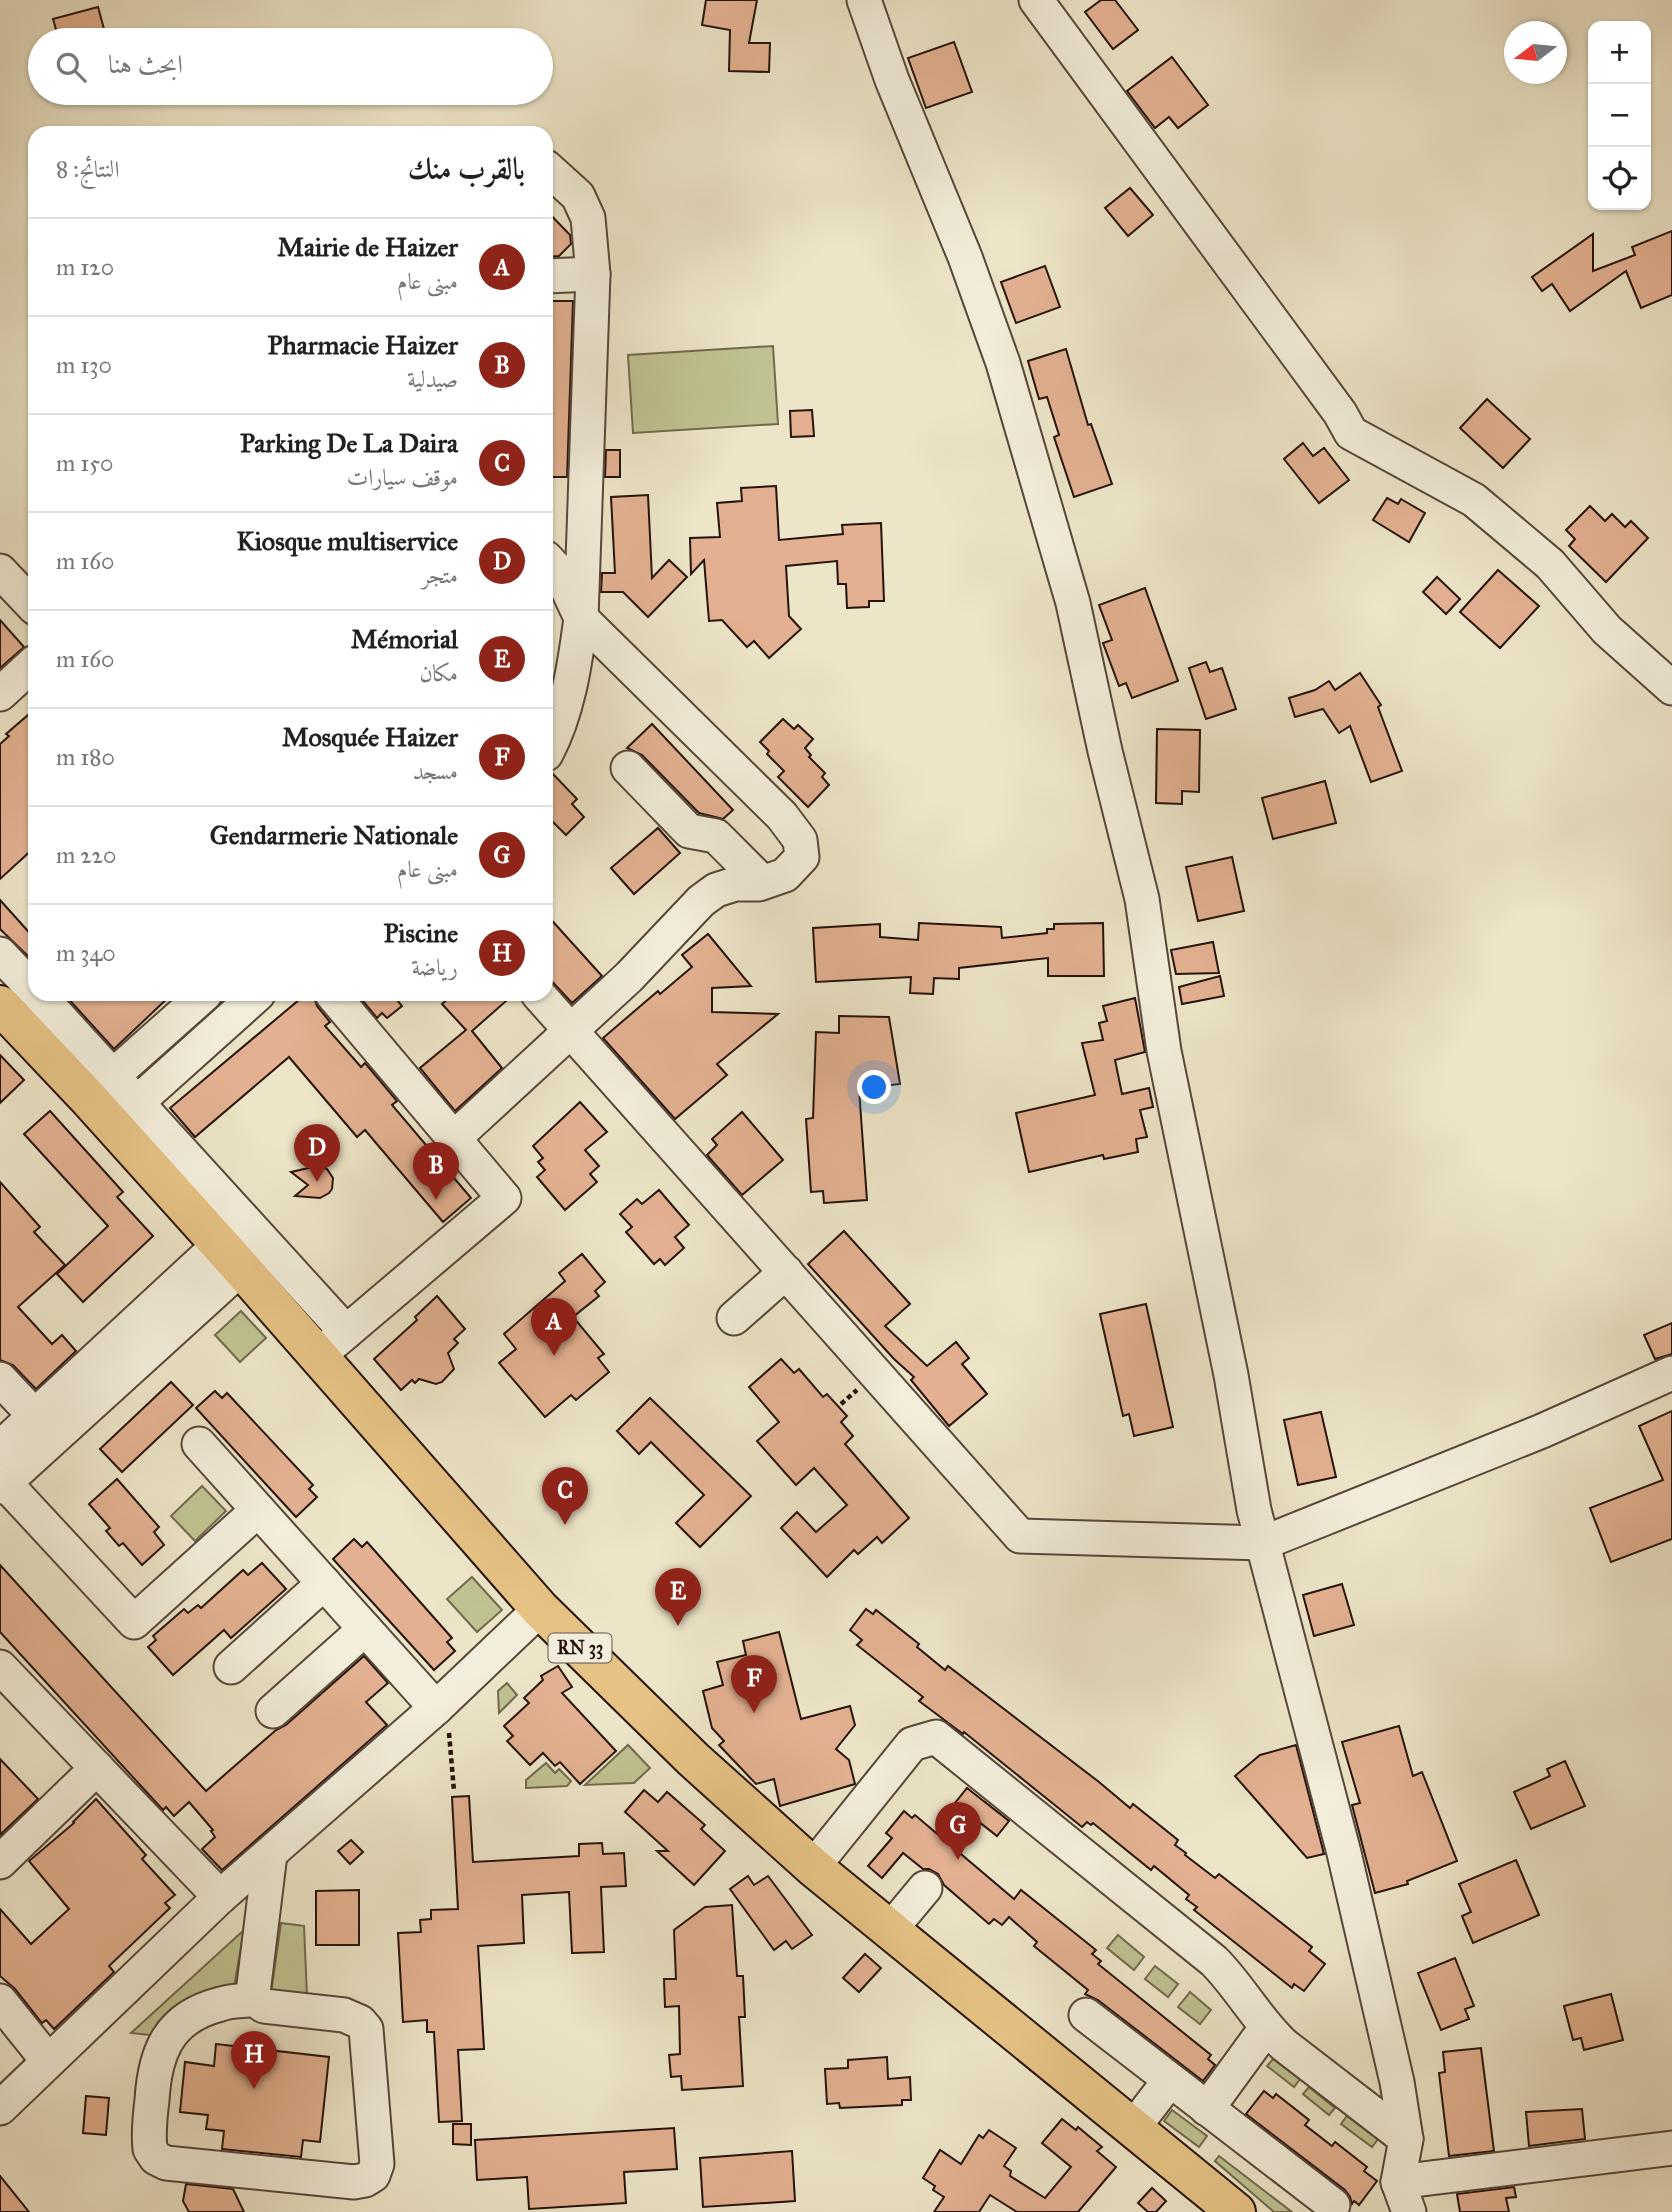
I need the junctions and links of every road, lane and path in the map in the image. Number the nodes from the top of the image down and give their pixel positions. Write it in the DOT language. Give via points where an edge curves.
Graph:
graph roads {
  1 [pos="864,0"];
  2 [pos="1035,0"];
  3 [pos="553,173"];
  4 [pos="593,274"];
  5 [pos="553,276"];
  6 [pos="553,566"];
  7 [pos="0,571"];
  8 [pos="28,601"];
  9 [pos="581,618"];
  10 [pos="28,668"];
  11 [pos="1672,688"];
  12 [pos="0,694"];
  13 [pos="553,736"];
  14 [pos="628,768"];
  15 [pos="762,882"];
  16 [pos="0,954"];
  17 [pos="28,983"];
  18 [pos="43,1001"];
  19 [pos="199,1001"];
  20 [pos="248,1001"];
  21 [pos="338,1001"];
  22 [pos="544,1001"];
  23 [pos="0,1005"];
  24 [pos="570,1032"];
  25 [pos="113,1100"];
  26 [pos="453,1139"];
  27 [pos="230,1257"];
  28 [pos="786,1272"];
  29 [pos="734,1318"];
  30 [pos="332,1344"];
  31 [pos="1672,1373"];
  32 [pos="0,1379"];
  33 [pos="45,1426"];
  34 [pos="199,1444"];
  35 [pos="0,1448"];
  36 [pos="2,1485"];
  37 [pos="258,1510"];
  38 [pos="1263,1543"];
  39 [pos="324,1583"];
  40 [pos="540,1609"];
  41 [pos="365,1629"];
  42 [pos="232,1667"];
  43 [pos="4,1680"];
  44 [pos="441,1703"];
  45 [pos="273,1711"];
  46 [pos="97,1768"];
  47 [pos="454,1791"];
  48 [pos="270,1854"];
  49 [pos="0,1862"];
  50 [pos="813,1867"];
  51 [pos="925,1888"];
  52 [pos="220,1897"];
  53 [pos="890,1930"];
  54 [pos="253,1993"];
  55 [pos="0,2001"];
  56 [pos="1086,2015"];
  57 [pos="1266,2028"];
  58 [pos="48,2061"];
  59 [pos="1170,2080"];
  60 [pos="0,2108"];
  61 [pos="1208,2109"];
  62 [pos="1133,2128"];
  63 [pos="1406,2139"];
  64 [pos="1672,2148"];
  65 [pos="1403,2197"];
  66 [pos="1333,2206"];
  67 [pos="1236,2212"];
  1 -- 38 [label="street" via="1003,363 1073,603 1142,900 1164,1051"];
  2 -- 11 [label="street" via="1351,433 1474,500 1550,564 1607,630"];
  3 -- 4 [label="street" via="578,196 588,218"];
  4 -- 5 [label="street"];
  4 -- 9 [label="street"];
  6 -- 9 [label="street"];
  7 -- 8 [label="street"];
  9 -- 13 [label="street" via="565,704"];
  9 -- 15 [label="street" via="782,816 800,840 802,857 794,866 785,875"];
  10 -- 12 [label="street"];
  14 -- 15 [label="street" via="689,831 716,836"];
  15 -- 24 [label="street" via="735,884 701,901 629,978"];
  16 -- 17 [label="street"];
  18 -- 25 [label="street"];
  19 -- 25 [label="street"];
  20 -- 25 [label="street"];
  21 -- 26 [label="street"];
  22 -- 24 [label="street"];
  23 -- 25 [label="main road, RN 33"];
  24 -- 26 [label="street"];
  24 -- 28 [label="street"];
  25 -- 27 [label="main road, RN 33"];
  25 -- 30 [label="street"];
  26 -- 30 [label="street" via="504,1198"];
  27 -- 30 [label="main road, RN 33"];
  27 -- 33 [label="street"];
  28 -- 29 [label="street"];
  28 -- 38 [label="street" via="1020,1536"];
  30 -- 40 [label="main road, RN 33"];
  31 -- 38 [label="street" via="1542,1431"];
  32 -- 33 [label="street"];
  33 -- 35 [label="street"];
  33 -- 36 [label="street"];
  34 -- 37 [label="street"];
  36 -- 37 [label="street" via="134,1622"];
  37 -- 39 [label="street"];
  38 -- 63 [label="street" via="1344,1853"];
  39 -- 41 [label="street"];
  39 -- 42 [label="street"];
  40 -- 44 [label="street"];
  40 -- 50 [label="main road, RN 33" via="693,1759"];
  41 -- 44 [label="street"];
  41 -- 45 [label="street"];
  43 -- 46 [label="street"];
  44 -- 47 [label="path"];
  44 -- 48 [label="street"];
  46 -- 49 [label="street"];
  46 -- 52 [label="street"];
  48 -- 52 [label="street"];
  48 -- 54 [label="street"];
  50 -- 53 [label="main road, RN 33"];
  50 -- 57 [label="street" via="912,1744 936,1737 1214,1961"];
  51 -- 53 [label="street"];
  52 -- 58 [label="street"];
  53 -- 62 [label="main road, RN 33"];
  54 -- 54 [label="street" via="264,2006 344,2015 366,2029 377,2164 373,2175 354,2182 166,2163 150,2149 153,2073 162,2045 176,2026 199,2012 221,2003 248,2000"];
  55 -- 58 [label="street"];
  56 -- 59 [label="street"];
  57 -- 61 [label="street"];
  57 -- 63 [label="street"];
  58 -- 60 [label="street"];
  59 -- 61 [label="street"];
  59 -- 62 [label="street"];
  61 -- 66 [label="street"];
  62 -- 67 [label="main road, RN 33"];
  63 -- 65 [label="street"];
  64 -- 65 [label="street"];
}
